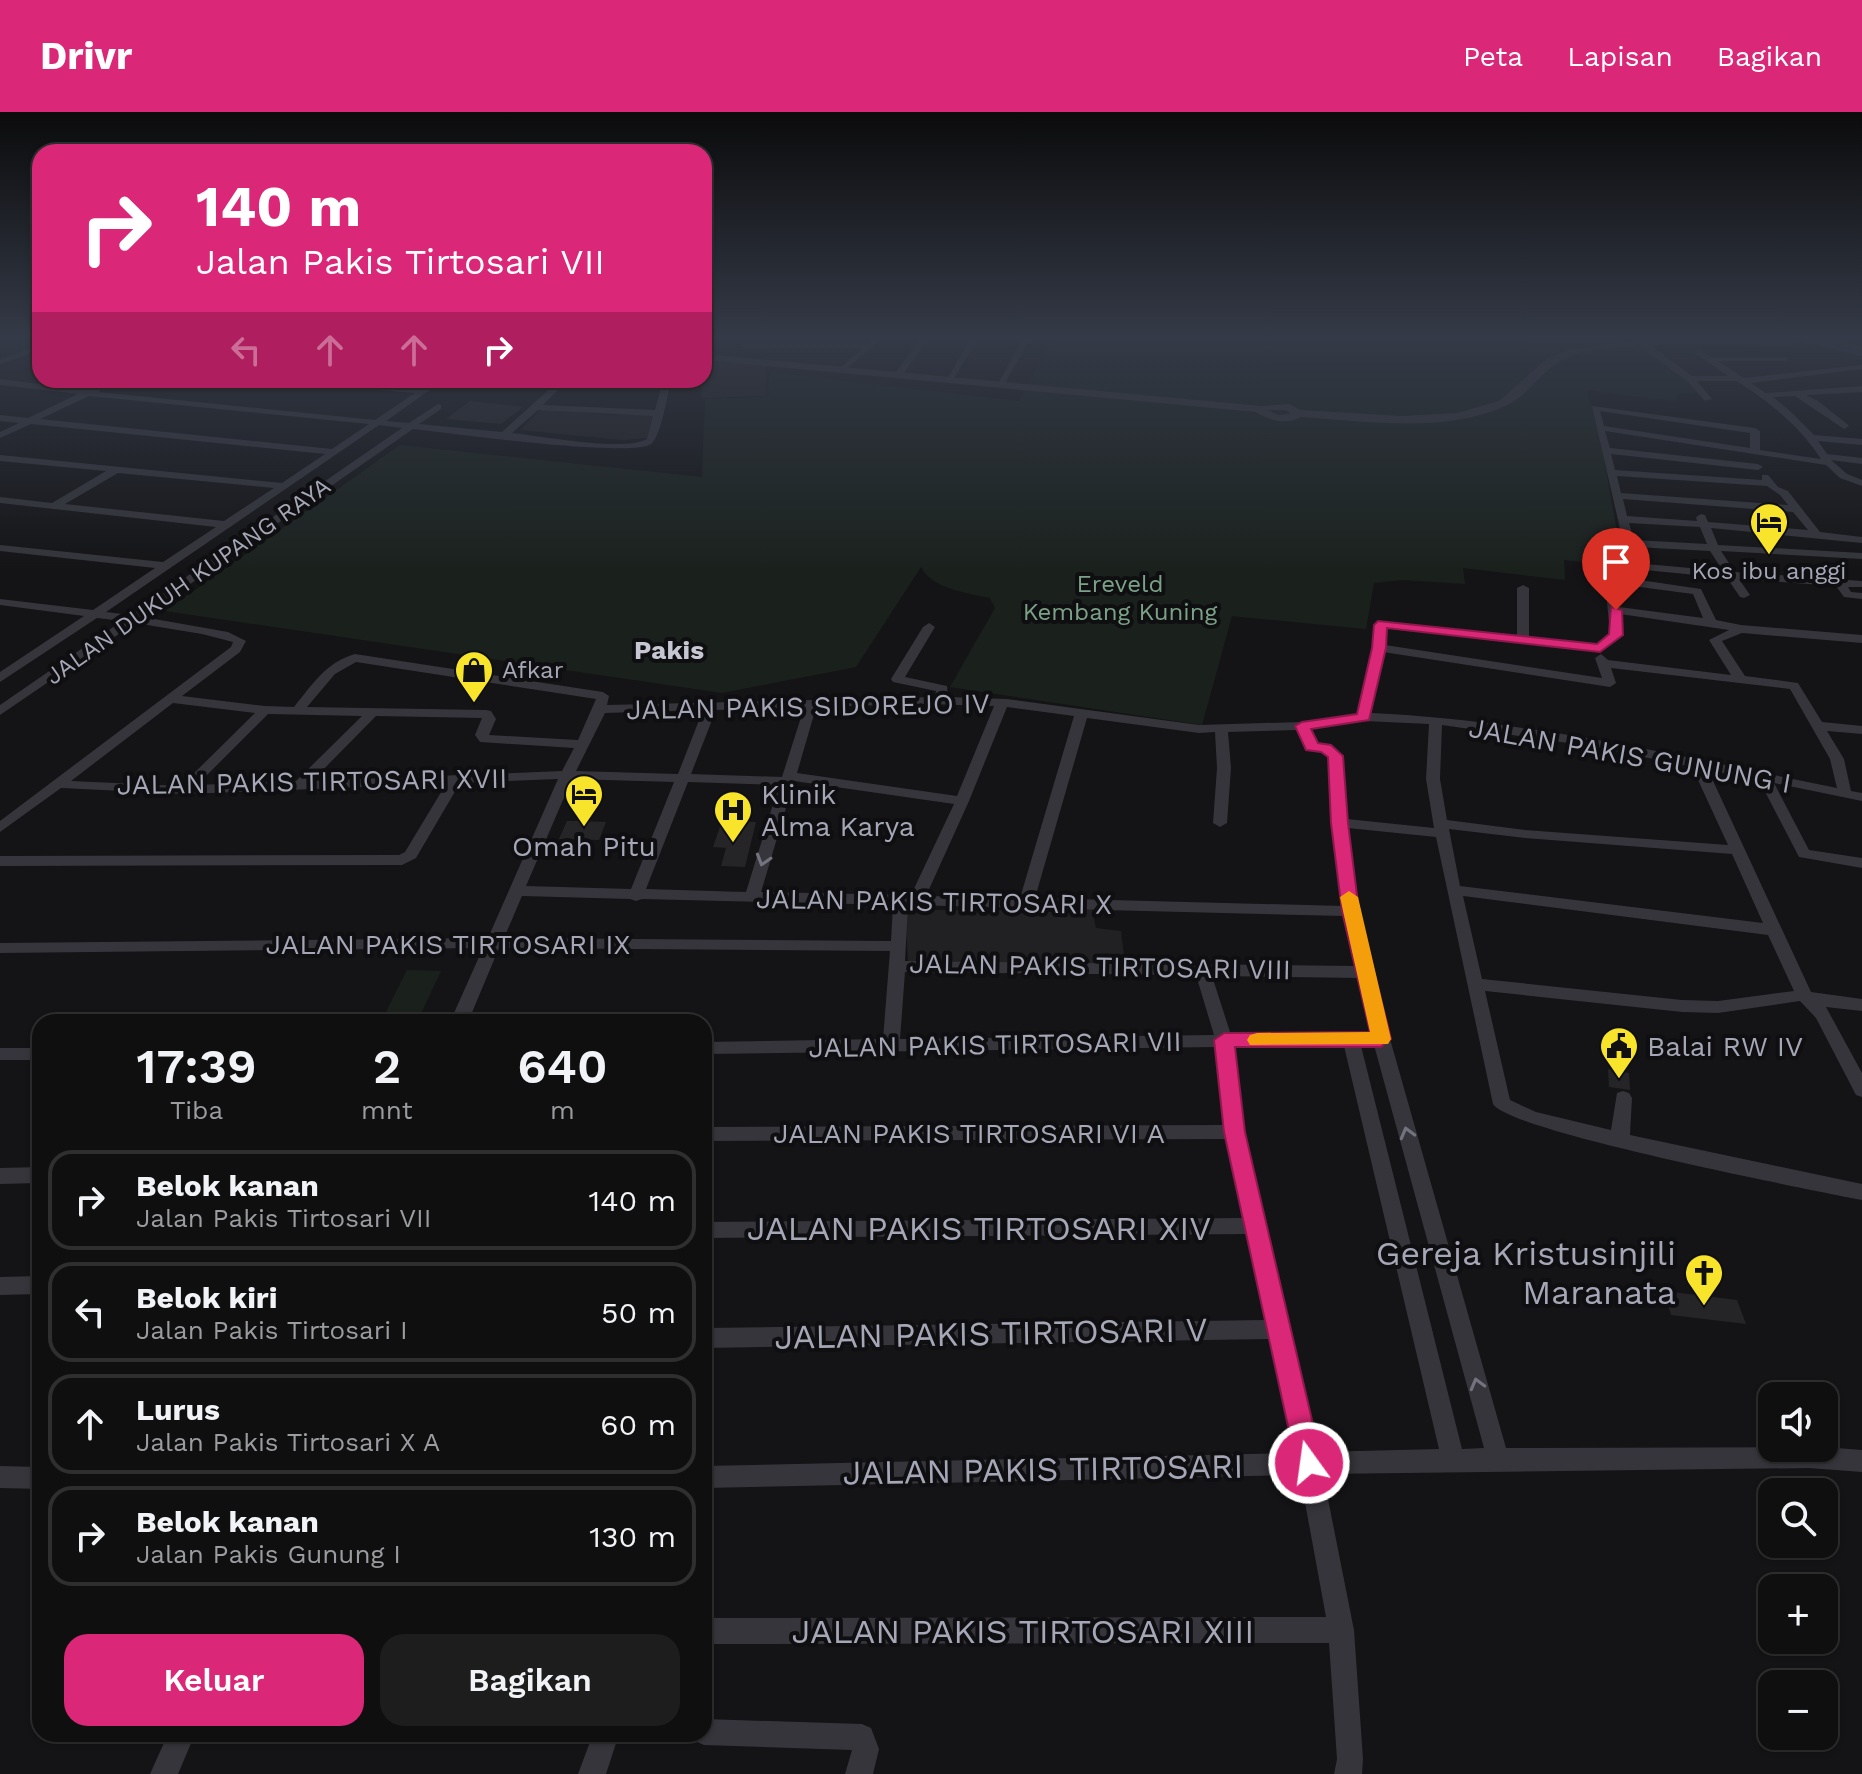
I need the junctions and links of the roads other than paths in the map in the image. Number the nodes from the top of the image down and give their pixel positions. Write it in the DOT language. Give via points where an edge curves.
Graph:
graph roads {
  1 [pos="40,416"];
  2 [pos="330,416"];
  3 [pos="385,416"];
  4 [pos="426,416"];
  5 [pos="527,416"];
  6 [pos="657,416"];
  7 [pos="1267,416"];
  8 [pos="1296,416"];
  9 [pos="1338,416"];
  10 [pos="1423,416"];
  11 [pos="1598,416"];
  12 [pos="1654,416"];
  13 [pos="1789,416"];
  14 [pos="1831,416"];
  15 [pos="0,418"];
  16 [pos="1681,419"];
  17 [pos="378,420"];
  18 [pos="27,422"];
  19 [pos="415,424"];
  20 [pos="1844,426"];
  21 [pos="1602,428"];
  22 [pos="506,434"];
  23 [pos="0,435"];
  24 [pos="1674,438"];
  25 [pos="1811,438"];
  26 [pos="1862,442"];
  27 [pos="1754,450"];
  28 [pos="1607,451"];
  29 [pos="333,452"];
  30 [pos="0,458"];
  31 [pos="1825,459"];
  32 [pos="1862,461"];
  33 [pos="1758,467"];
  34 [pos="114,471"];
  35 [pos="1613,473"];
  36 [pos="1769,483"];
  37 [pos="1862,483"];
  38 [pos="283,486"];
  39 [pos="1783,492"];
  40 [pos="1801,492"];
  41 [pos="1618,496"];
  42 [pos="0,500"];
  43 [pos="1694,501"];
  44 [pos="54,506"];
  45 [pos="1798,509"];
  46 [pos="1621,519"];
  47 [pos="228,525"];
  48 [pos="1705,525"];
  49 [pos="1817,535"];
  50 [pos="1862,540"];
  51 [pos="1629,543"];
  52 [pos="0,548"];
  53 [pos="1714,549"];
  54 [pos="1862,556"];
  55 [pos="1627,565"];
  56 [pos="167,566"];
  57 [pos="1728,573"];
  58 [pos="1627,581"];
  59 [pos="1862,584"];
  60 [pos="1841,585"];
  61 [pos="1523,588"];
  62 [pos="1744,595"];
  63 [pos="1862,596"];
  64 [pos="0,602"];
  65 [pos="1616,610"];
  66 [pos="98,614"];
  67 [pos="133,620"];
  68 [pos="1711,622"];
  69 [pos="929,627"];
  70 [pos="1741,629"];
  71 [pos="1523,639"];
  72 [pos="1862,639"];
  73 [pos="1379,648"];
  74 [pos="1600,648"];
  75 [pos="1602,663"];
  76 [pos="0,665"];
  77 [pos="16,667"];
  78 [pos="0,678"];
  79 [pos="1741,680"];
  80 [pos="172,699"];
  81 [pos="941,701"];
  82 [pos="1002,703"];
  83 [pos="807,705"];
  84 [pos="711,707"];
  85 [pos="600,709"];
  86 [pos="265,710"];
  87 [pos="0,711"];
  88 [pos="297,711"];
  89 [pos="371,714"];
  90 [pos="1081,715"];
  91 [pos="1364,717"];
  92 [pos="1436,720"];
  93 [pos="1302,726"];
  94 [pos="1820,726"];
  95 [pos="1221,730"];
  96 [pos="1862,730"];
  97 [pos="583,744"];
  98 [pos="1699,766"];
  99 [pos="567,775"];
  100 [pos="683,777"];
  101 [pos="456,778"];
  102 [pos="788,778"];
  103 [pos="1765,779"];
  104 [pos="57,784"];
  105 [pos="299,786"];
  106 [pos="185,790"];
  107 [pos="1845,794"];
  108 [pos="1862,797"];
  109 [pos="962,801"];
  110 [pos="1220,823"];
  111 [pos="1340,823"];
  112 [pos="0,828"];
  113 [pos="1441,828"];
  114 [pos="1738,850"];
  115 [pos="0,861"];
  116 [pos="1862,863"];
  117 [pos="1453,890"];
  118 [pos="517,891"];
  119 [pos="636,896"];
  120 [pos="752,897"];
  121 [pos="909,900"];
  122 [pos="1026,903"];
  123 [pos="1351,911"];
  124 [pos="1774,930"];
  125 [pos="492,943"];
  126 [pos="896,946"];
  127 [pos="0,948"];
  128 [pos="897,966"];
  129 [pos="1202,969"];
  130 [pos="1365,972"];
  131 [pos="1476,984"];
  132 [pos="1806,997"];
  133 [pos="1862,1005"];
  134 [pos="462,1014"];
  135 [pos="1351,1039"];
  136 [pos="1381,1039"];
  137 [pos="1224,1040"];
  138 [pos="891,1045"];
  139 [pos="712,1048"];
  140 [pos="0,1054"];
  141 [pos="32,1054"];
  142 [pos="1862,1090"];
  143 [pos="1623,1098"];
  144 [pos="1234,1132"];
  145 [pos="712,1134"];
  146 [pos="1620,1140"];
  147 [pos="32,1175"];
  148 [pos="0,1176"];
  149 [pos="1862,1192"];
  150 [pos="1254,1226"];
  151 [pos="712,1230"];
  152 [pos="32,1285"];
  153 [pos="0,1286"];
  154 [pos="1279,1329"];
  155 [pos="712,1338"];
  156 [pos="1498,1459"];
  157 [pos="1453,1460"];
  158 [pos="1862,1461"];
  159 [pos="1309,1463"];
  160 [pos="0,1477"];
  161 [pos="712,1477"];
  162 [pos="32,1478"];
  163 [pos="1341,1630"];
  164 [pos="712,1631"];
  165 [pos="712,1732"];
  166 [pos="179,1742"];
  167 [pos="603,1742"];
  168 [pos="167,1772"];
  169 [pos="592,1774"];
  170 [pos="859,1774"];
  171 [pos="1348,1774"];
  1 -- 18 [label="street"];
  2 -- 17 [label="street"];
  3 -- 17 [label="street, JALAN DUKUH KUPANG RAYA"];
  4 -- 19 [label="street, JALAN DUKUH KUPANG RAYA"];
  5 -- 22 [label="street"];
  6 -- 22 [label="street" via="651,440 643,446"];
  7 -- 8 [label="street"];
  9 -- 10 [label="street"];
  11 -- 21 [label="street"];
  12 -- 16 [label="street"];
  13 -- 25 [label="street"];
  14 -- 20 [label="street"];
  15 -- 18 [label="street"];
  16 -- 24 [label="street"];
  16 -- 27 [label="street" via="1755,431"];
  17 -- 19 [label="street"];
  17 -- 29 [label="street, JALAN DUKUH KUPANG RAYA"];
  18 -- 23 [label="street"];
  18 -- 29 [label="street"];
  19 -- 22 [label="street"];
  19 -- 67 [label="street, JALAN DUKUH KUPANG RAYA"];
  21 -- 24 [label="street"];
  21 -- 28 [label="street"];
  24 -- 27 [label="street"];
  25 -- 26 [label="street"];
  25 -- 31 [label="street"];
  27 -- 31 [label="street"];
  27 -- 33 [label="street"];
  28 -- 33 [label="street"];
  28 -- 35 [label="street"];
  29 -- 38 [label="street, JALAN DUKUH KUPANG RAYA"];
  30 -- 34 [label="street"];
  31 -- 32 [label="street"];
  31 -- 37 [label="street" via="1835,473"];
  33 -- 36 [label="street"];
  34 -- 38 [label="street"];
  34 -- 44 [label="street"];
  35 -- 36 [label="street"];
  35 -- 41 [label="street"];
  36 -- 39 [label="street"];
  38 -- 47 [label="street, JALAN DUKUH KUPANG RAYA"];
  39 -- 40 [label="street"];
  39 -- 45 [label="street"];
  41 -- 43 [label="street"];
  41 -- 46 [label="street"];
  42 -- 44 [label="street"];
  43 -- 45 [label="street"];
  43 -- 48 [label="street"];
  44 -- 47 [label="street"];
  45 -- 49 [label="street"];
  46 -- 48 [label="street"];
  46 -- 51 [label="street"];
  47 -- 56 [label="street, JALAN DUKUH KUPANG RAYA"];
  48 -- 49 [label="street"];
  48 -- 53 [label="street"];
  49 -- 50 [label="street"];
  51 -- 53 [label="street"];
  51 -- 55 [label="street"];
  52 -- 56 [label="street"];
  53 -- 54 [label="street"];
  53 -- 57 [label="street"];
  55 -- 57 [label="street"];
  55 -- 58 [label="street"];
  56 -- 66 [label="street, JALAN DUKUH KUPANG RAYA"];
  57 -- 60 [label="street"];
  57 -- 62 [label="street"];
  58 -- 65 [label="street" via="1611,580"];
  58 -- 68 [label="street" via="1697,591"];
  59 -- 60 [label="street"];
  60 -- 63 [label="street" via="1848,595"];
  61 -- 71 [label="street"];
  64 -- 66 [label="street"];
  65 -- 68 [label="street"];
  65 -- 74 [label="street" via="1616,635"];
  66 -- 67 [label="street"];
  66 -- 77 [label="street, JALAN DUKUH KUPANG RAYA"];
  67 -- 80 [label="street" via="240,639 236,649"];
  67 -- 87 [label="street, JALAN DUKUH KUPANG RAYA"];
  68 -- 70 [label="street"];
  69 -- 81 [label="street" via="897,679 944,690"];
  70 -- 72 [label="street"];
  70 -- 79 [label="street" via="1715,640"];
  71 -- 73 [label="street" via="1383,624"];
  71 -- 74 [label="street"];
  73 -- 75 [label="street" via="1610,683"];
  73 -- 91 [label="street"];
  74 -- 75 [label="street"];
  75 -- 79 [label="street"];
  76 -- 77 [label="street"];
  77 -- 78 [label="street, JALAN DUKUH KUPANG RAYA"];
  79 -- 94 [label="street" via="1794,686"];
  80 -- 86 [label="street"];
  80 -- 104 [label="street"];
  81 -- 82 [label="street, JALAN PAKIS SIDOREJO IV"];
  81 -- 83 [label="street, JALAN PAKIS SIDOREJO IV"];
  82 -- 90 [label="street, JALAN PAKIS SIDOREJO IV"];
  82 -- 109 [label="street, JALAN PAKIS TIRTOSARI VIII"];
  83 -- 84 [label="street, JALAN PAKIS SIDOREJO IV"];
  83 -- 102 [label="street"];
  84 -- 85 [label="street, JALAN PAKIS SIDOREJO IV"];
  84 -- 100 [label="street"];
  85 -- 88 [label="street" via="602,695 355,658 334,669"];
  85 -- 97 [label="street"];
  86 -- 88 [label="street"];
  86 -- 106 [label="street"];
  88 -- 89 [label="street"];
  89 -- 97 [label="street" via="486,714 490,719 483,739"];
  89 -- 105 [label="street"];
  90 -- 95 [label="street, JALAN PAKIS SIDOREJO IV"];
  90 -- 122 [label="street"];
  91 -- 92 [label="street, JALAN PAKIS GUNUNG I"];
  91 -- 93 [label="street, JALAN PAKIS GUNUNG I"];
  92 -- 98 [label="street, JALAN PAKIS GUNUNG I" via="1596,743"];
  92 -- 113 [label="street" via="1433,779"];
  93 -- 95 [label="street, JALAN PAKIS SIDOREJO IV"];
  93 -- 111 [label="street" via="1312,746 1336,756"];
  94 -- 96 [label="street"];
  94 -- 107 [label="street" via="1837,759"];
  95 -- 110 [label="street"];
  97 -- 99 [label="street"];
  98 -- 103 [label="street, JALAN PAKIS GUNUNG I"];
  98 -- 114 [label="street"];
  99 -- 100 [label="street, JALAN PAKIS TIRTOSARI XVII"];
  99 -- 101 [label="street, JALAN PAKIS TIRTOSARI XVII"];
  99 -- 118 [label="street"];
  100 -- 102 [label="street, JALAN PAKIS TIRTOSARI XVII"];
  100 -- 119 [label="street"];
  101 -- 105 [label="street, JALAN PAKIS TIRTOSARI XVII"];
  101 -- 115 [label="street" via="411,855 402,860"];
  102 -- 109 [label="street, JALAN PAKIS TIRTOSARI XVII"];
  102 -- 120 [label="street, one-way"];
  103 -- 107 [label="street, JALAN PAKIS GUNUNG I"];
  103 -- 116 [label="street" via="1804,854"];
  104 -- 106 [label="street, JALAN PAKIS TIRTOSARI XVII"];
  104 -- 112 [label="street"];
  105 -- 106 [label="street, JALAN PAKIS TIRTOSARI XVII"];
  107 -- 108 [label="street, JALAN PAKIS GUNUNG I"];
  109 -- 121 [label="street, JALAN PAKIS TIRTOSARI VIII"];
  111 -- 113 [label="street"];
  111 -- 123 [label="street"];
  113 -- 114 [label="street"];
  113 -- 117 [label="street"];
  114 -- 124 [label="street"];
  117 -- 124 [label="street"];
  117 -- 131 [label="street"];
  118 -- 119 [label="street, JALAN PAKIS TIRTOSARI X"];
  118 -- 125 [label="street"];
  119 -- 120 [label="street, JALAN PAKIS TIRTOSARI X"];
  120 -- 121 [label="street, JALAN PAKIS TIRTOSARI X"];
  121 -- 122 [label="street, JALAN PAKIS TIRTOSARI X"];
  121 -- 126 [label="street, JALAN PAKIS TIRTOSARI VIII"];
  122 -- 123 [label="street, JALAN PAKIS TIRTOSARI X"];
  123 -- 130 [label="street"];
  124 -- 132 [label="street"];
  125 -- 126 [label="street, JALAN PAKIS TIRTOSARI IX"];
  125 -- 127 [label="street, JALAN PAKIS TIRTOSARI IX"];
  125 -- 134 [label="street"];
  126 -- 128 [label="street, JALAN PAKIS TIRTOSARI VIII"];
  128 -- 129 [label="street, JALAN PAKIS TIRTOSARI VIII"];
  128 -- 138 [label="street"];
  129 -- 130 [label="street, JALAN PAKIS TIRTOSARI VIII"];
  129 -- 137 [label="street"];
  130 -- 136 [label="street"];
  131 -- 132 [label="street" via="1682,1006"];
  131 -- 146 [label="street" via="1502,1104"];
  132 -- 133 [label="street"];
  132 -- 142 [label="street" via="1823,1014"];
  135 -- 136 [label="street, JALAN PAKIS TIRTOSARI VII"];
  135 -- 137 [label="street, JALAN PAKIS TIRTOSARI VII"];
  135 -- 157 [label="street"];
  156 -- 136 [label="street, one-way"];
  137 -- 138 [label="street, JALAN PAKIS TIRTOSARI VII"];
  137 -- 144 [label="street"];
  138 -- 139 [label="street, JALAN PAKIS TIRTOSARI VII"];
  140 -- 141 [label="street"];
  143 -- 146 [label="street"];
  144 -- 145 [label="street, JALAN PAKIS TIRTOSARI VI A"];
  144 -- 150 [label="street"];
  146 -- 149 [label="street"];
  147 -- 148 [label="street"];
  150 -- 151 [label="street, JALAN PAKIS TIRTOSARI XIV"];
  150 -- 154 [label="street"];
  152 -- 153 [label="street"];
  154 -- 155 [label="street, JALAN PAKIS TIRTOSARI V"];
  154 -- 159 [label="street"];
  156 -- 157 [label="street, JALAN PAKIS TIRTOSARI"];
  156 -- 158 [label="street, JALAN PAKIS TIRTOSARI"];
  157 -- 159 [label="street, JALAN PAKIS TIRTOSARI"];
  159 -- 161 [label="street, JALAN PAKIS TIRTOSARI"];
  159 -- 163 [label="street"];
  160 -- 162 [label="street"];
  163 -- 164 [label="street, JALAN PAKIS TIRTOSARI XIII"];
  163 -- 171 [label="street"];
  165 -- 170 [label="street" via="862,1737 866,1742"];
  166 -- 168 [label="street"];
  167 -- 169 [label="street"];
}
